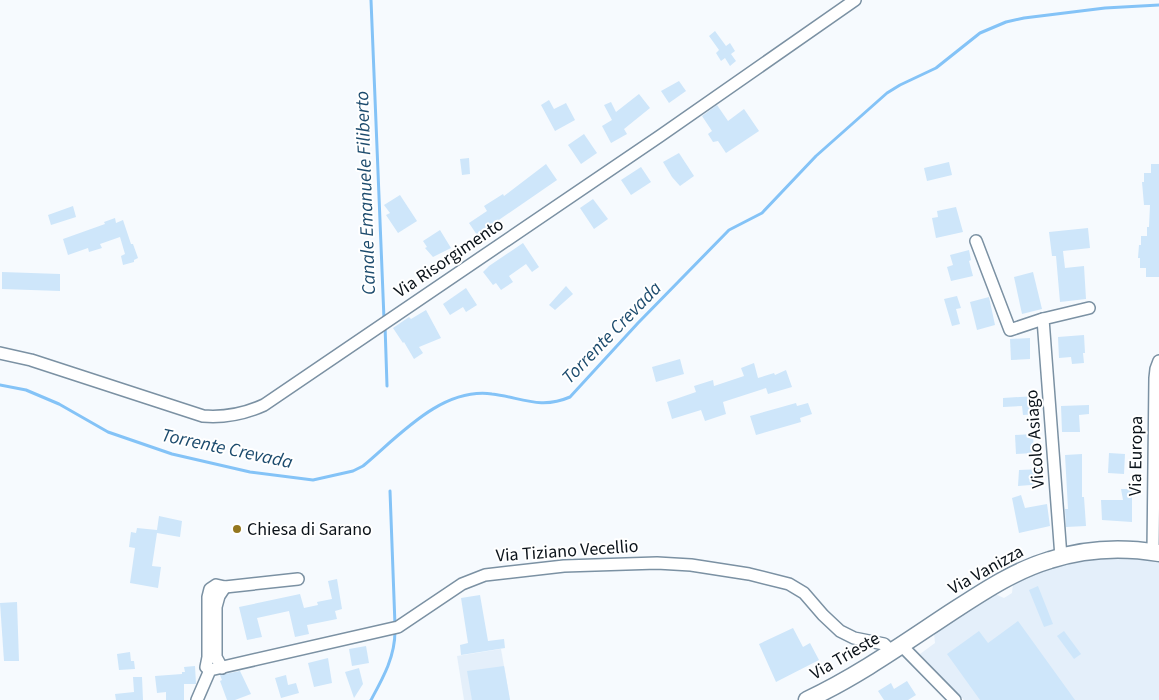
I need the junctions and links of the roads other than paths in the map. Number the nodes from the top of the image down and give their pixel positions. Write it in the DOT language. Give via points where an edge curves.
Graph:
graph roads {
  1 [pos="855,0"];
  2 [pos="976,240"];
  3 [pos="1089,308"];
  4 [pos="1043,319"];
  5 [pos="0,353"];
  6 [pos="1159,361"];
  7 [pos="1156,552"];
  8 [pos="1061,557"];
  9 [pos="298,579"];
  10 [pos="897,648"];
  11 [pos="216,669"];
  12 [pos="198,700"];
  13 [pos="807,700"];
  14 [pos="955,700"];
  1 -- 5 [label="street, Via Risorgimento" via="385,323 248,412 203,416 31,360"];
  2 -- 4 [label="street" via="1010,330"];
  3 -- 4 [label="street"];
  4 -- 8 [label="street, Vicolo Asiago"];
  6 -- 7 [label="street, Via Europa" via="1155,378"];
  7 -- 8 [label="street, Via Vanizza" via="1110,550"];
  8 -- 10 [label="street, Via Vanizza" via="1006,578"];
  9 -- 11 [label="street" via="210,588 206,667"];
  10 -- 11 [label="street, Via Tiziano Vecellio" via="854,638 823,616 804,593 789,584 749,574 674,564 564,566 485,575 462,584 394,628"];
  10 -- 13 [label="street, Via Trieste" via="845,682"];
  10 -- 14 [label="street, Via Tiziano Vecellio"];
  11 -- 12 [label="street"];
}
